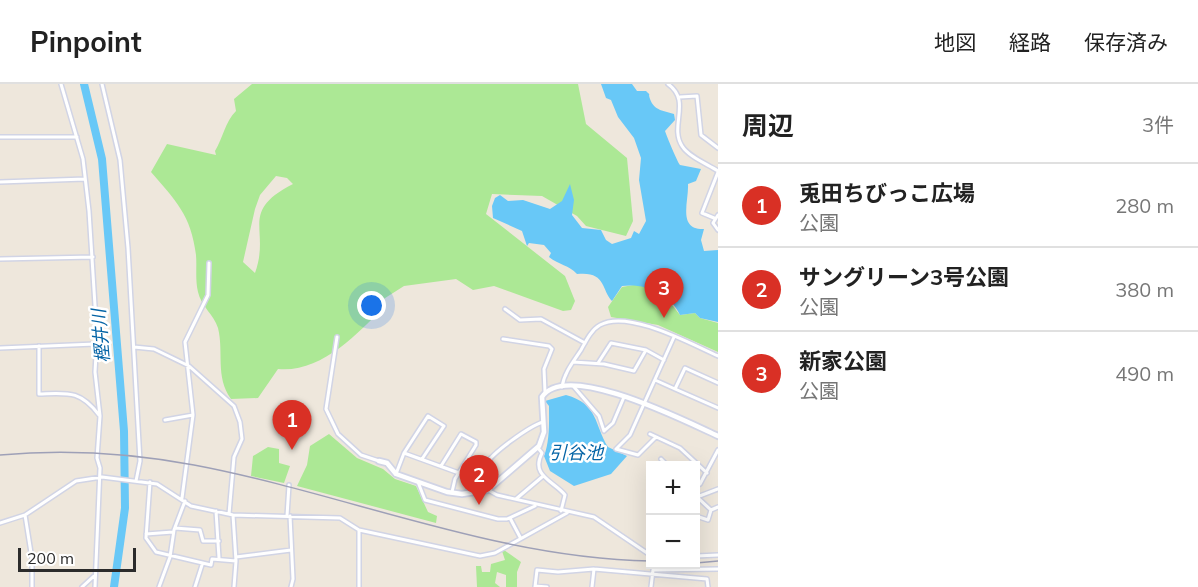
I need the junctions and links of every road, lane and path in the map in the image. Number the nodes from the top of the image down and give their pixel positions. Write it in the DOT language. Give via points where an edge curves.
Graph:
graph roads {
  1 [pos="61,84"];
  2 [pos="102,84"];
  3 [pos="668,84"];
  4 [pos="680,97"];
  5 [pos="0,137"];
  6 [pos="78,137"];
  7 [pos="718,148"];
  8 [pos="718,171"];
  9 [pos="85,179"];
  10 [pos="0,182"];
  11 [pos="716,216"];
  12 [pos="718,230"];
  13 [pos="93,257"];
  14 [pos="0,260"];
  15 [pos="209,263"];
  16 [pos="505,309"];
  17 [pos="337,337"];
  18 [pos="674,337"];
  19 [pos="503,339"];
  20 [pos="585,343"];
  21 [pos="95,344"];
  22 [pos="39,346"];
  23 [pos="134,347"];
  24 [pos="0,348"];
  25 [pos="646,350"];
  26 [pos="718,356"];
  27 [pos="664,360"];
  28 [pos="573,362"];
  29 [pos="598,363"];
  30 [pos="189,366"];
  31 [pos="655,380"];
  32 [pos="718,383"];
  33 [pos="562,387"];
  34 [pos="574,387"];
  35 [pos="675,388"];
  36 [pos="545,392"];
  37 [pos="625,395"];
  38 [pos="644,403"];
  39 [pos="718,408"];
  40 [pos="193,415"];
  41 [pos="100,416"];
  42 [pos="165,420"];
  43 [pos="543,422"];
  44 [pos="650,434"];
  45 [pos="718,436"];
  46 [pos="656,437"];
  47 [pos="538,448"];
  48 [pos="718,450"];
  49 [pos="404,453"];
  50 [pos="422,459"];
  51 [pos="379,460"];
  52 [pos="712,464"];
  53 [pos="718,465"];
  54 [pos="441,466"];
  55 [pos="459,473"];
  56 [pos="707,473"];
  57 [pos="396,474"];
  58 [pos="101,477"];
  59 [pos="542,477"];
  60 [pos="135,480"];
  61 [pos="150,482"];
  62 [pos="418,482"];
  63 [pos="700,484"];
  64 [pos="289,485"];
  65 [pos="718,489"];
  66 [pos="488,490"];
  67 [pos="452,493"];
  68 [pos="700,496"];
  69 [pos="184,499"];
  70 [pos="515,499"];
  71 [pos="700,500"];
  72 [pos="536,505"];
  73 [pos="718,507"];
  74 [pos="711,510"];
  75 [pos="216,511"];
  76 [pos="561,511"];
  77 [pos="567,513"];
  78 [pos="25,515"];
  79 [pos="231,515"];
  80 [pos="289,516"];
  81 [pos="700,517"];
  82 [pos="510,518"];
  83 [pos="0,523"];
  84 [pos="174,530"];
  85 [pos="359,530"];
  86 [pos="146,534"];
  87 [pos="520,537"];
  88 [pos="219,541"];
  89 [pos="291,550"];
  90 [pos="646,552"];
  91 [pos="718,555"];
  92 [pos="700,556"];
  93 [pos="170,558"];
  94 [pos="219,558"];
  95 [pos="236,559"];
  96 [pos="202,565"];
  97 [pos="594,569"];
  98 [pos="718,569"];
  99 [pos="96,574"];
  100 [pos="652,574"];
  101 [pos="87,585"];
  102 [pos="535,586"];
  103 [pos="32,587"];
  104 [pos="82,587"];
  105 [pos="94,587"];
  106 [pos="159,587"];
  107 [pos="195,587"];
  108 [pos="234,587"];
  109 [pos="291,587"];
  110 [pos="359,587"];
  111 [pos="547,587"];
  112 [pos="592,587"];
  113 [pos="651,587"];
  114 [pos="708,587"];
  1 -- 6 [label="street"];
  2 -- 23 [label="street" via="120,160"];
  3 -- 4 [label="street"];
  4 -- 7 [label="street" via="698,96 701,135"];
  4 -- 8 [label="street" via="680,143"];
  5 -- 6 [label="street"];
  6 -- 9 [label="street"];
  8 -- 11 [label="street" via="702,213"];
  9 -- 10 [label="street"];
  9 -- 13 [label="street"];
  11 -- 12 [label="street" via="713,225"];
  13 -- 14 [label="street"];
  13 -- 21 [label="street"];
  15 -- 30 [label="street" via="208,295 185,342"];
  16 -- 20 [label="street" via="520,320 541,319"];
  17 -- 51 [label="street" via="326,408 338,434 361,455"];
  18 -- 20 [label="street" via="646,325 620,320 598,326"];
  18 -- 26 [label="street"];
  18 -- 27 [label="street"];
  19 -- 36 [label="street" via="549,346 552,350 544,369"];
  20 -- 28 [label="street"];
  21 -- 22 [label="street"];
  21 -- 41 [label="street"];
  22 -- 24 [label="street"];
  22 -- 41 [label="street" via="39,394 75,393"];
  23 -- 30 [label="street" via="154,349"];
  23 -- 60 [label="street" via="140,461"];
  25 -- 27 [label="street"];
  25 -- 29 [label="street" via="611,343"];
  25 -- 29 [label="street" via="634,371"];
  27 -- 31 [label="street"];
  28 -- 29 [label="street"];
  28 -- 33 [label="street" via="563,377"];
  30 -- 40 [label="street"];
  30 -- 79 [label="street" via="234,406 240,422 242,439 234,457"];
  31 -- 35 [label="street"];
  31 -- 38 [label="street"];
  32 -- 35 [label="street" via="685,368"];
  33 -- 34 [label="street"];
  33 -- 36 [label="street"];
  34 -- 37 [label="street"];
  34 -- 37 [label="street" via="599,416 604,431 613,423"];
  35 -- 39 [label="street"];
  36 -- 43 [label="street" via="541,402"];
  37 -- 38 [label="street"];
  38 -- 45 [label="street"];
  38 -- 46 [label="street" via="630,435 616,449 638,455"];
  40 -- 42 [label="street"];
  40 -- 69 [label="street"];
  41 -- 58 [label="street" via="97,458"];
  43 -- 47 [label="street" via="543,438"];
  43 -- 66 [label="street" via="528,428 489,460 484,471"];
  44 -- 46 [label="street"];
  46 -- 56 [label="street" via="680,448"];
  47 -- 59 [label="street" via="542,453 538,462"];
  47 -- 66 [label="street"];
  48 -- 52 [label="street"];
  49 -- 50 [label="street"];
  49 -- 50 [label="street" via="428,416 444,426"];
  49 -- 57 [label="street"];
  50 -- 54 [label="street"];
  51 -- 57 [label="street"];
  52 -- 53 [label="street"];
  52 -- 56 [label="street"];
  54 -- 55 [label="street"];
  54 -- 55 [label="street" via="461,434 476,445"];
  55 -- 67 [label="street"];
  56 -- 63 [label="street"];
  57 -- 62 [label="street"];
  58 -- 60 [label="street"];
  58 -- 78 [label="street" via="76,481"];
  58 -- 99 [label="street"];
  59 -- 70 [label="street"];
  59 -- 76 [label="street" via="564,495"];
  60 -- 61 [label="street"];
  61 -- 69 [label="street"];
  61 -- 86 [label="street"];
  62 -- 67 [label="street"];
  62 -- 82 [label="street" via="425,500 498,519"];
  64 -- 80 [label="street"];
  65 -- 68 [label="street"];
  66 -- 67 [label="street"];
  66 -- 70 [label="street"];
  69 -- 75 [label="street" via="194,507"];
  69 -- 84 [label="street"];
  70 -- 72 [label="street"];
  71 -- 74 [label="street"];
  72 -- 76 [label="street"];
  72 -- 82 [label="street"];
  73 -- 74 [label="street"];
  74 -- 81 [label="street" via="708,520"];
  75 -- 79 [label="street"];
  75 -- 88 [label="street"];
  76 -- 77 [label="street"];
  77 -- 87 [label="street"];
  77 -- 90 [label="street" via="594,517"];
  78 -- 83 [label="street"];
  78 -- 103 [label="street"];
  79 -- 80 [label="street"];
  79 -- 95 [label="street"];
  80 -- 85 [label="street" via="340,518"];
  80 -- 89 [label="street"];
  82 -- 87 [label="street"];
  84 -- 86 [label="street"];
  84 -- 88 [label="street" via="200,530 203,541"];
  84 -- 93 [label="street"];
  85 -- 87 [label="street" via="480,556 495,553"];
  85 -- 110 [label="street"];
  86 -- 93 [label="street" via="156,552"];
  88 -- 94 [label="street"];
  89 -- 95 [label="street"];
  89 -- 109 [label="street"];
  91 -- 92 [label="street"];
  93 -- 96 [label="street"];
  93 -- 106 [label="street"];
  94 -- 95 [label="street"];
  94 -- 96 [label="street" via="212,559 211,565"];
  95 -- 108 [label="street"];
  96 -- 107 [label="street"];
  97 -- 100 [label="street"];
  97 -- 102 [label="street" via="537,570"];
  97 -- 112 [label="street"];
  98 -- 100 [label="street" via="653,570"];
  99 -- 101 [label="street"];
  99 -- 105 [label="street"];
  100 -- 113 [label="street"];
  100 -- 114 [label="street" via="707,579"];
  101 -- 104 [label="street"];
  102 -- 111 [label="street"];
}
